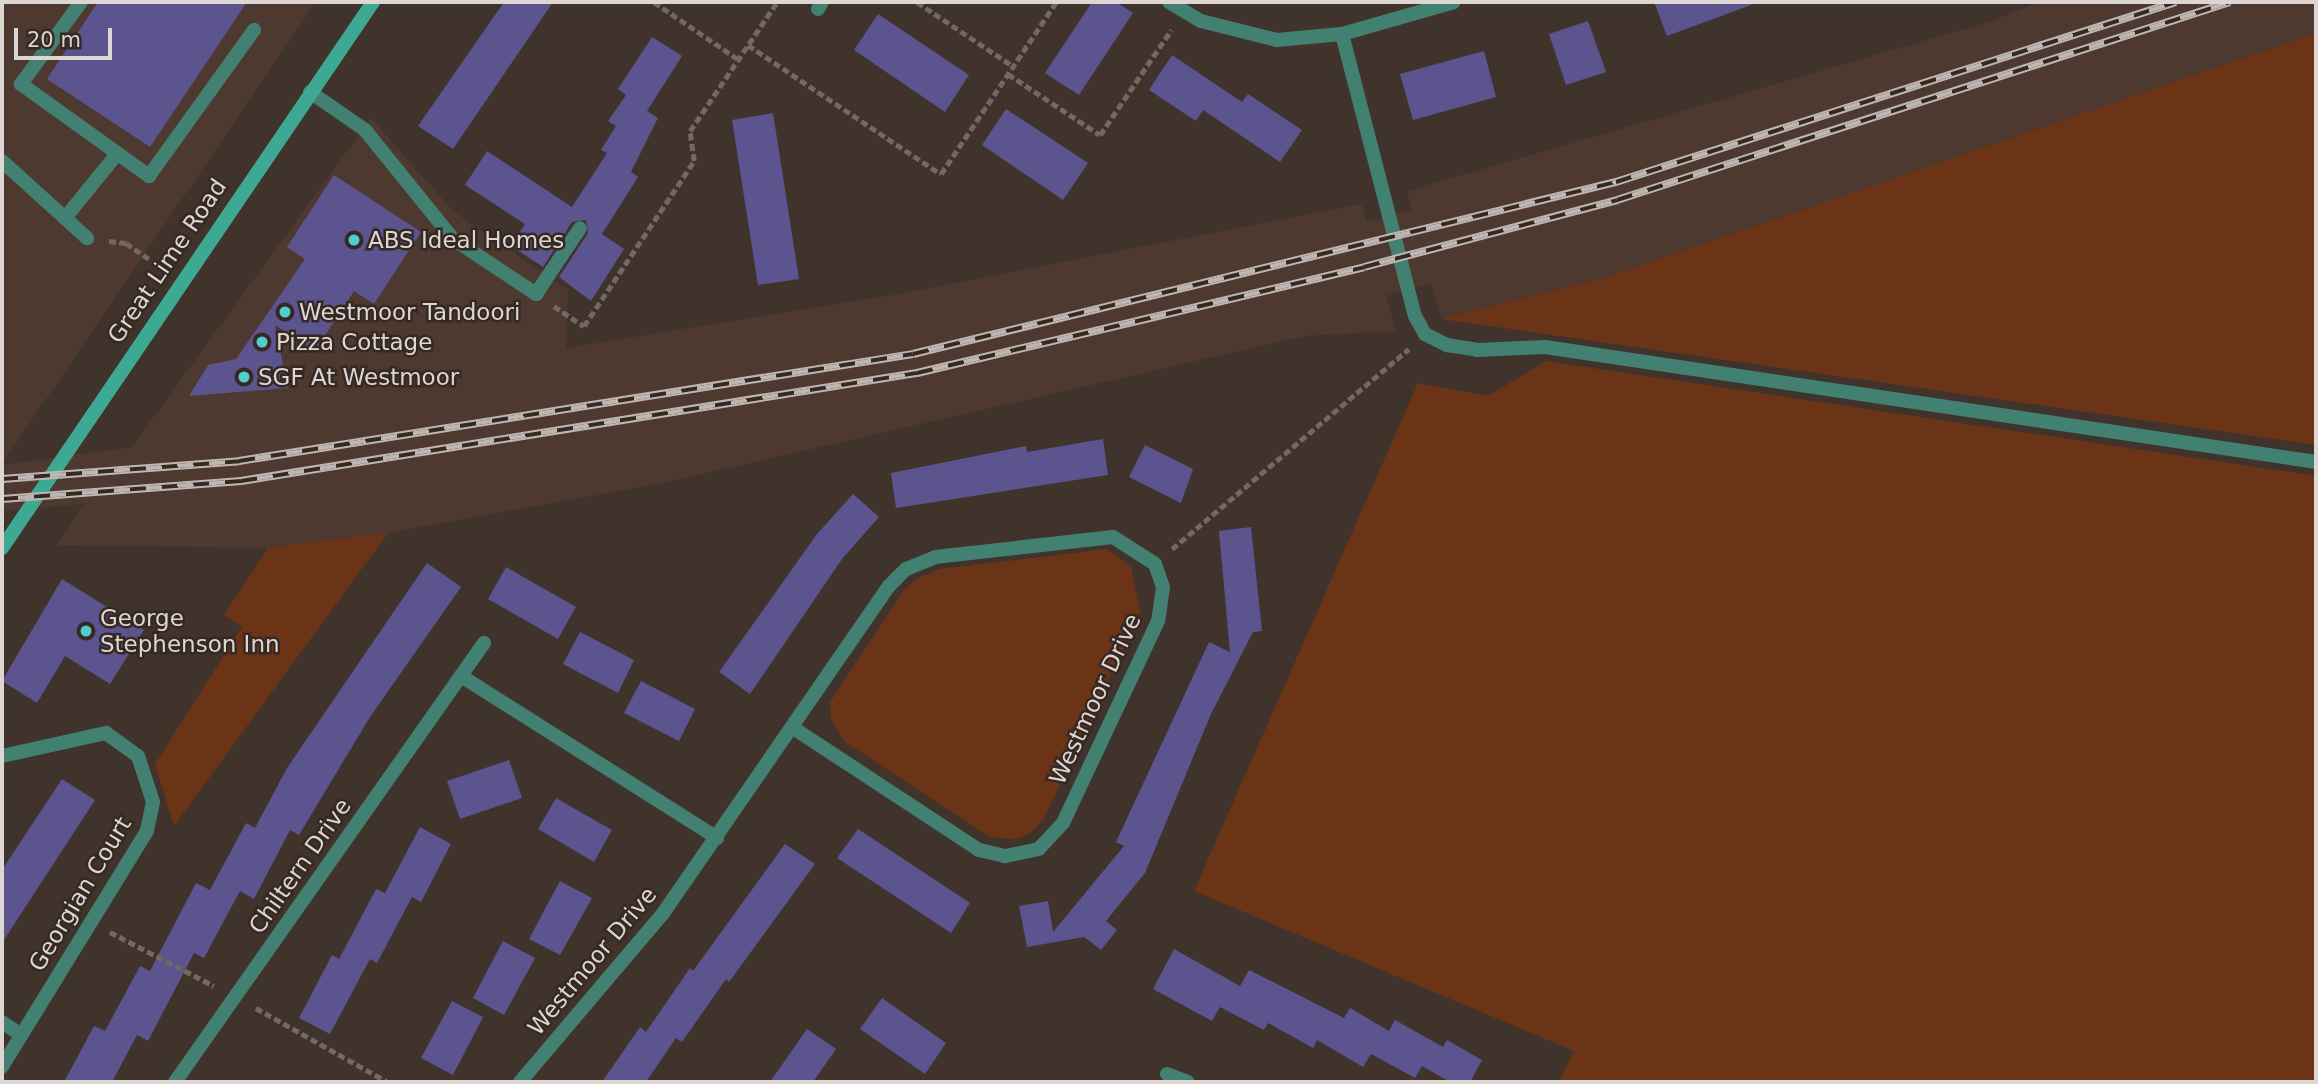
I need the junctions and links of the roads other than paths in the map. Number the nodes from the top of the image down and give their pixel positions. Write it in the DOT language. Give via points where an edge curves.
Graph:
graph roads {
  1 [pos="81,2"];
  2 [pos="373,2"];
  3 [pos="1169,2"];
  4 [pos="1454,2"];
  5 [pos="254,30"];
  6 [pos="1342,34"];
  7 [pos="310,92"];
  8 [pos="117,154"];
  9 [pos="2,161"];
  10 [pos="65,218"];
  11 [pos="580,228"];
  12 [pos="87,238"];
  13 [pos="2316,462"];
  14 [pos="2,548"];
  15 [pos="484,643"];
  16 [pos="461,676"];
  17 [pos="793,728"];
  18 [pos="2,756"];
  19 [pos="717,838"];
  20 [pos="2,1022"];
  21 [pos="21,1035"];
  22 [pos="2,1067"];
  23 [pos="1167,1074"];
  24 [pos="176,1082"];
  25 [pos="520,1082"];
  26 [pos="1188,1082"];
  1 -- 8 [label="street" via="21,84"];
  2 -- 7 [label="main road, Great Lime Road"];
  3 -- 6 [label="street" via="1235,33 1277,40"];
  4 -- 6 [label="street"];
  5 -- 8 [label="street" via="149,176"];
  6 -- 13 [label="street" via="1415,316 1425,334 1477,350 1545,347"];
  7 -- 11 [label="street" via="365,130 453,239 536,294"];
  7 -- 14 [label="main road, Great Lime Road"];
  8 -- 10 [label="street"];
  9 -- 10 [label="street"];
  10 -- 12 [label="street"];
  15 -- 16 [label="street, Chiltern Drive"];
  16 -- 19 [label="street"];
  16 -- 24 [label="street, Chiltern Drive"];
  17 -- 17 [label="street, Westmoor Drive" via="889,586 919,563 1113,537 1155,564 1163,587 1158,621 1063,823 1039,849 1005,856 979,850"];
  17 -- 19 [label="street, Westmoor Drive"];
  18 -- 21 [label="street, Georgian Court" via="106,733 138,757 153,802 148,831"];
  19 -- 25 [label="street, Westmoor Drive" via="664,912"];
  20 -- 21 [label="street"];
  21 -- 22 [label="street, Georgian Court"];
  23 -- 26 [label="street"];
}
